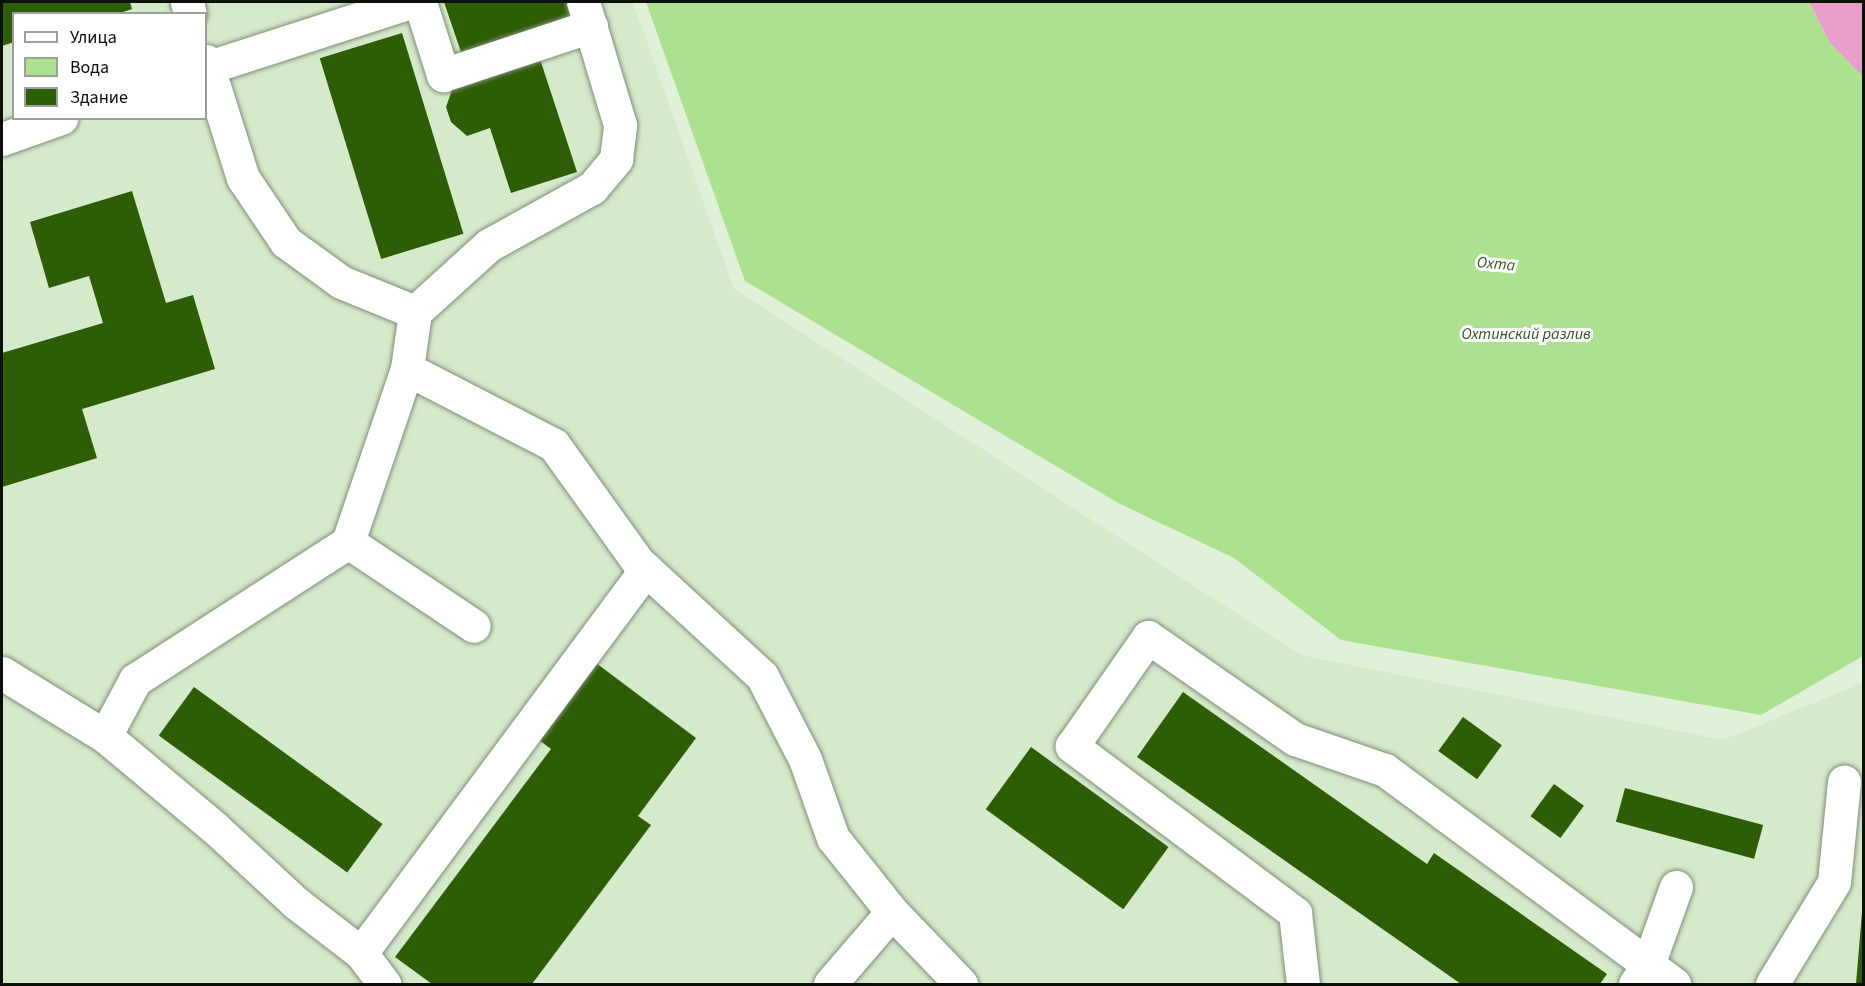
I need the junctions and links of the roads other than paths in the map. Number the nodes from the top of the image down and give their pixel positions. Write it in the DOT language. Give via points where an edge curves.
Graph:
graph roads {
  1 [pos="410,2"];
  2 [pos="420,2"];
  3 [pos="587,14"];
  4 [pos="207,65"];
  5 [pos="207,68"];
  6 [pos="55,120"];
  7 [pos="2,139"];
  8 [pos="415,312"];
  9 [pos="407,369"];
  10 [pos="348,542"];
  11 [pos="646,569"];
  12 [pos="474,626"];
  13 [pos="2,673"];
  14 [pos="105,736"];
  15 [pos="1844,781"];
  16 [pos="1676,887"];
  17 [pos="892,912"];
  18 [pos="361,953"];
  19 [pos="1652,978"];
  20 [pos="384,984"];
  21 [pos="830,984"];
  22 [pos="961,984"];
  23 [pos="1303,984"];
  24 [pos="1772,984"];
  1 -- 4 [label="lane"];
  2 -- 3 [label="lane" via="443,75"];
  3 -- 8 [label="lane" via="620,125 616,159 592,188 489,245"];
  5 -- 8 [label="lane" via="243,178 286,242 340,282"];
  6 -- 7 [label="lane"];
  8 -- 9 [label="lane"];
  9 -- 10 [label="lane"];
  9 -- 11 [label="lane" via="554,445"];
  10 -- 12 [label="lane"];
  10 -- 14 [label="lane" via="135,680"];
  11 -- 17 [label="lane" via="762,676 805,759 833,838"];
  11 -- 18 [label="lane"];
  13 -- 14 [label="lane"];
  14 -- 18 [label="lane" via="215,828 296,903"];
  15 -- 24 [label="lane" via="1834,882"];
  16 -- 19 [label="lane"];
  17 -- 21 [label="lane"];
  17 -- 22 [label="lane"];
  18 -- 20 [label="lane"];
  19 -- 23 [label="lane" via="1385,770 1295,739 1148,637 1072,746 1296,913"];
}
